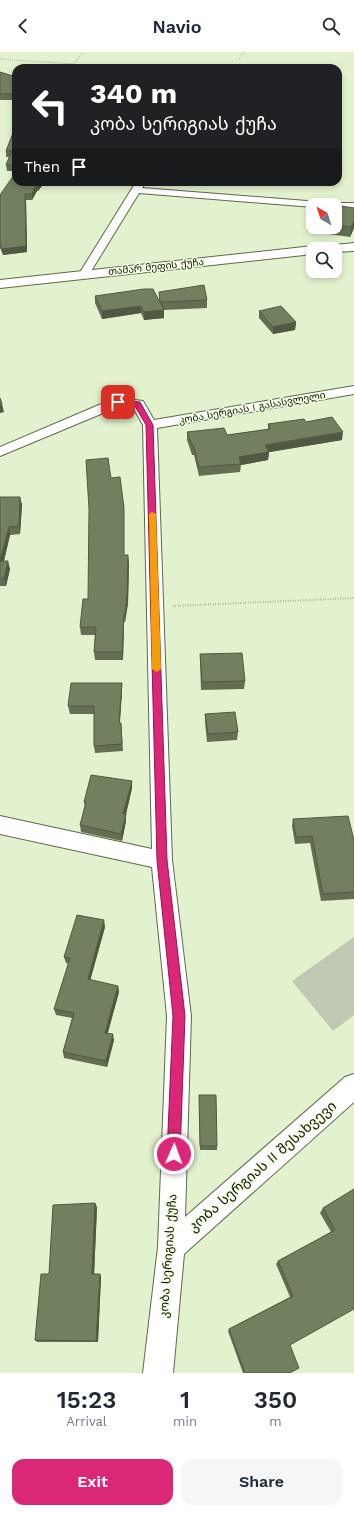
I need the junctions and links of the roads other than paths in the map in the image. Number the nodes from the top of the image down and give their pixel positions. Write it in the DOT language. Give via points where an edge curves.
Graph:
graph roads {
  1 [pos="139,186"];
  2 [pos="306,203"];
  3 [pos="342,205"];
  4 [pos="354,206"];
  5 [pos="354,247"];
  6 [pos="342,248"];
  7 [pos="306,251"];
  8 [pos="84,274"];
  9 [pos="0,284"];
  10 [pos="354,390"];
  11 [pos="150,425"];
  12 [pos="0,452"];
  13 [pos="0,825"];
  14 [pos="162,860"];
  15 [pos="354,1086"];
  16 [pos="171,1247"];
  17 [pos="158,1373"];
  1 -- 2 [label="street"];
  1 -- 8 [label="street"];
  3 -- 4 [label="street"];
  5 -- 6 [label="street"];
  7 -- 8 [label="street, თამარ მეფის ქუჩა"];
  8 -- 9 [label="street, თამარ მეფის ქუჩა"];
  10 -- 11 [label="street, კობა სერგიას I გასასვლელი"];
  11 -- 12 [label="street, კობა სერიგიას ქუჩა" via="138,404 118,402"];
  11 -- 14 [label="street, კობა სერიგიას ქუჩა"];
  13 -- 14 [label="street"];
  14 -- 16 [label="street, კობა სერიგიას ქუჩა" via="179,1016"];
  15 -- 16 [label="street, კობა სერგიას II შესახვევი"];
  16 -- 17 [label="street, კობა სერიგიას ქუჩა"];
}
